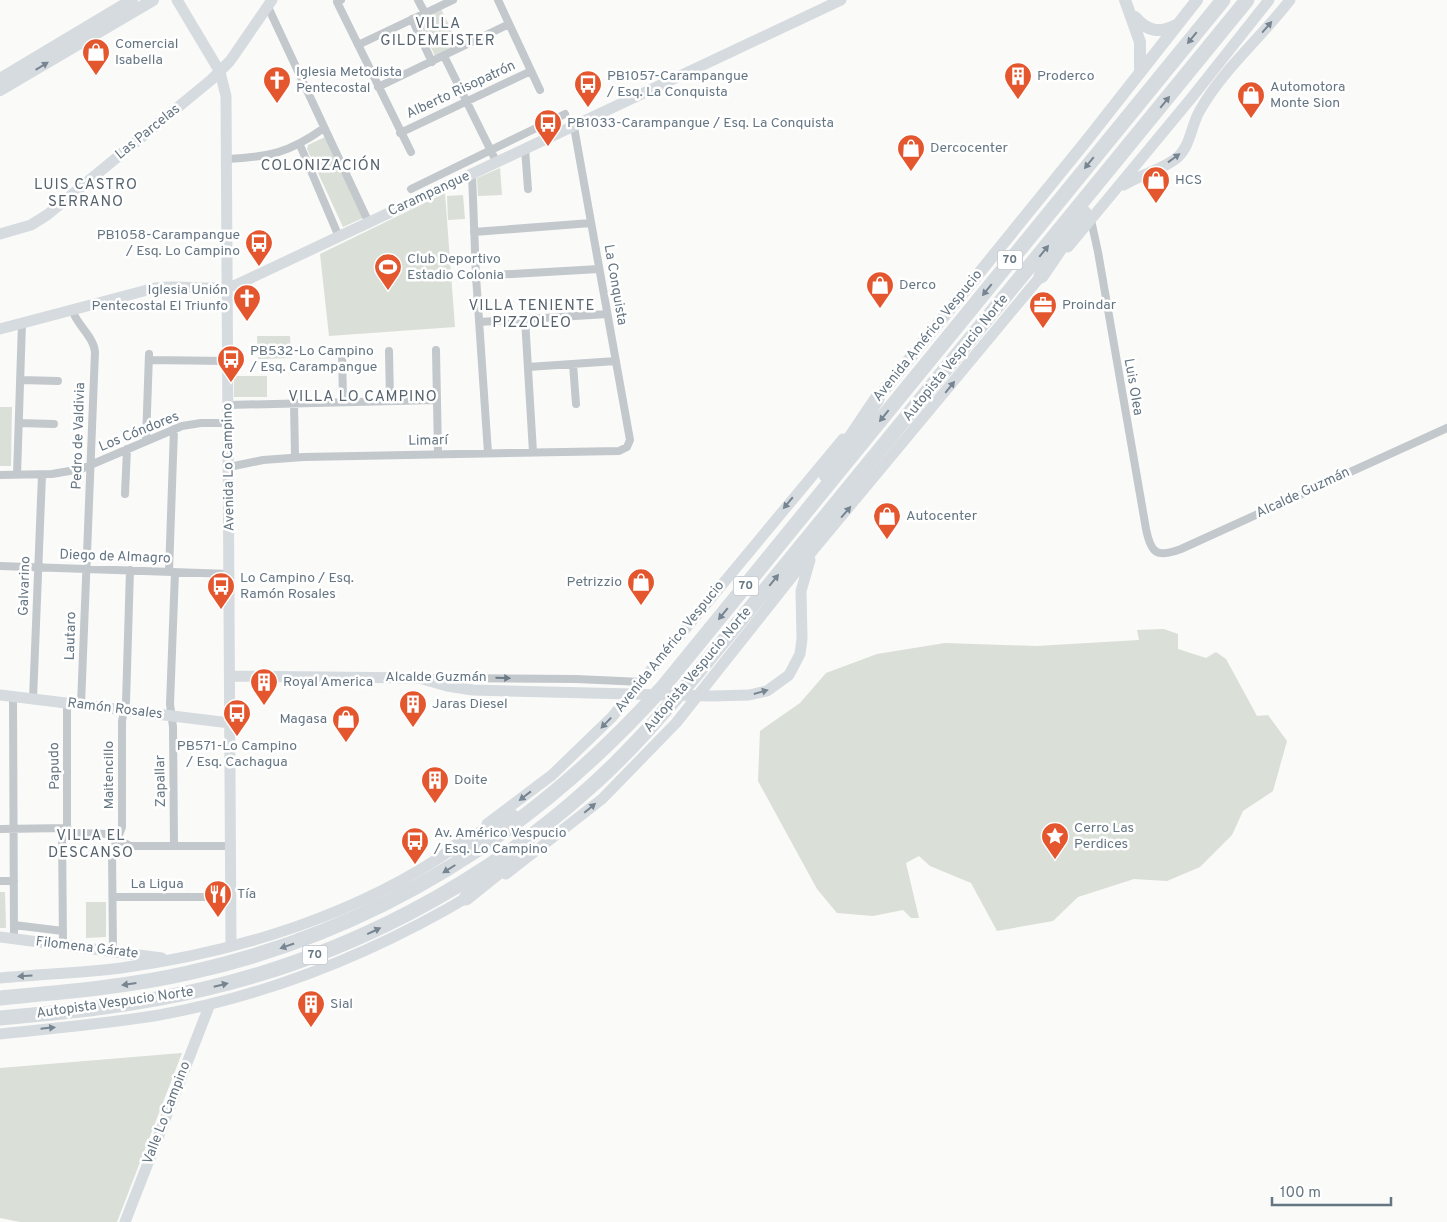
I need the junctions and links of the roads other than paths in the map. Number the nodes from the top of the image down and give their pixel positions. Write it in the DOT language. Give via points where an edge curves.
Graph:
graph roads {
  1 [pos="132,0"];
  2 [pos="153,0"];
  3 [pos="177,0"];
  4 [pos="418,0"];
  5 [pos="453,0"];
  6 [pos="498,0"];
  7 [pos="841,0"];
  8 [pos="1191,0"];
  9 [pos="1197,0"];
  10 [pos="1223,0"];
  11 [pos="1247,0"];
  12 [pos="1269,0"];
  13 [pos="1290,0"];
  14 [pos="339,1"];
  15 [pos="270,3"];
  16 [pos="1126,3"];
  17 [pos="425,13"];
  18 [pos="412,19"];
  19 [pos="1178,23"];
  20 [pos="509,24"];
  21 [pos="358,45"];
  22 [pos="444,56"];
  23 [pos="432,62"];
  24 [pos="531,71"];
  25 [pos="220,72"];
  26 [pos="1140,73"];
  27 [pos="0,79"];
  28 [pos="378,88"];
  29 [pos="0,90"];
  30 [pos="540,90"];
  31 [pos="467,101"];
  32 [pos="565,114"];
  33 [pos="574,127"];
  34 [pos="324,128"];
  35 [pos="400,133"];
  36 [pos="300,145"];
  37 [pos="526,149"];
  38 [pos="491,150"];
  39 [pos="411,152"];
  40 [pos="1123,154"];
  41 [pos="226,158"];
  42 [pos="497,163"];
  43 [pos="472,174"];
  44 [pos="411,189"];
  45 [pos="528,189"];
  46 [pos="1116,190"];
  47 [pos="1091,220"];
  48 [pos="369,223"];
  49 [pos="591,224"];
  50 [pos="474,232"];
  51 [pos="0,234"];
  52 [pos="339,237"];
  53 [pos="599,269"];
  54 [pos="476,276"];
  55 [pos="1041,276"];
  56 [pos="227,288"];
  57 [pos="72,310"];
  58 [pos="607,314"];
  59 [pos="525,319"];
  60 [pos="479,322"];
  61 [pos="22,323"];
  62 [pos="0,329"];
  63 [pos="436,350"];
  64 [pos="342,351"];
  65 [pos="390,351"];
  66 [pos="228,361"];
  67 [pos="616,361"];
  68 [pos="573,364"];
  69 [pos="528,367"];
  70 [pos="20,380"];
  71 [pos="58,381"];
  72 [pos="390,400"];
  73 [pos="437,400"];
  74 [pos="876,400"];
  75 [pos="343,401"];
  76 [pos="294,402"];
  77 [pos="576,404"];
  78 [pos="228,405"];
  79 [pos="19,422"];
  80 [pos="228,423"];
  81 [pos="54,424"];
  82 [pos="1447,428"];
  83 [pos="174,429"];
  84 [pos="146,440"];
  85 [pos="628,447"];
  86 [pos="127,449"];
  87 [pos="533,452"];
  88 [pos="488,453"];
  89 [pos="438,454"];
  90 [pos="296,457"];
  91 [pos="90,466"];
  92 [pos="229,467"];
  93 [pos="0,475"];
  94 [pos="17,475"];
  95 [pos="42,475"];
  96 [pos="126,494"];
  97 [pos="798,522"];
  98 [pos="814,549"];
  99 [pos="1158,554"];
  100 [pos="0,566"];
  101 [pos="38,567"];
  102 [pos="86,569"];
  103 [pos="130,570"];
  104 [pos="172,572"];
  105 [pos="230,574"];
  106 [pos="230,676"];
  107 [pos="419,678"];
  108 [pos="642,682"];
  109 [pos="0,695"];
  110 [pos="13,696"];
  111 [pos="33,699"];
  112 [pos="67,703"];
  113 [pos="81,705"];
  114 [pos="124,710"];
  115 [pos="171,716"];
  116 [pos="230,723"];
  117 [pos="573,778"];
  118 [pos="589,789"];
  119 [pos="64,828"];
  120 [pos="0,829"];
  121 [pos="14,829"];
  122 [pos="117,839"];
  123 [pos="174,846"];
  124 [pos="231,846"];
  125 [pos="452,849"];
  126 [pos="0,881"];
  127 [pos="14,881"];
  128 [pos="113,897"];
  129 [pos="231,897"];
  130 [pos="466,898"];
  131 [pos="14,925"];
  132 [pos="63,930"];
  133 [pos="0,937"];
  134 [pos="14,938"];
  135 [pos="63,945"];
  136 [pos="231,946"];
  137 [pos="113,952"];
  138 [pos="174,959"];
  139 [pos="0,978"];
  140 [pos="0,998"];
  141 [pos="210,1004"];
  142 [pos="0,1018"];
  143 [pos="0,1034"];
  144 [pos="125,1222"];
  1 -- 27 [label="main road"];
  29 -- 2 [label="main road, one-way"];
  3 -- 25 [label="main road, Avenida Lo Campino"];
  4 -- 17 [label="street"];
  5 -- 17 [label="street"];
  6 -- 20 [label="street"];
  7 -- 33 [label="main road, Carampangue"];
  8 -- 19 [label="main road, Avenida Américo Vespucio"];
  9 -- 19 [label="main road, Avenida Américo Vespucio"];
  10 -- 97 [label="highway, Autopista Vespucio Norte / 70, one-way"];
  40 -- 11 [label="highway, Autopista Vespucio Norte / 70, one-way"];
  12 -- 46 [label="main road"];
  46 -- 13 [label="main road, one-way" via="1180,154 1210,95"];
  14 -- 21 [label="street"];
  15 -- 25 [label="main road, Las Parcelas"];
  15 -- 34 [label="street"];
  16 -- 19 [label="main road" via="1142,25 1150,30 1165,30"];
  16 -- 26 [label="main road" via="1140,42"];
  17 -- 18 [label="street"];
  18 -- 21 [label="street"];
  18 -- 23 [label="street"];
  19 -- 26 [label="main road, Avenida Américo Vespucio"];
  20 -- 22 [label="street"];
  20 -- 24 [label="street"];
  21 -- 28 [label="street"];
  22 -- 23 [label="street"];
  22 -- 31 [label="street"];
  23 -- 28 [label="street"];
  24 -- 30 [label="street"];
  24 -- 31 [label="street, Alberto Risopatrón"];
  25 -- 41 [label="main road, Avenida Lo Campino" via="226,96"];
  25 -- 51 [label="main road, Las Parcelas" via="47,215 30,225"];
  26 -- 74 [label="main road, Avenida Américo Vespucio"];
  28 -- 35 [label="street"];
  31 -- 35 [label="street, Alberto Risopatrón"];
  31 -- 38 [label="street"];
  32 -- 38 [label="street, Carampangue"];
  33 -- 37 [label="main road, Carampangue"];
  33 -- 49 [label="street, La Conquista"];
  34 -- 36 [label="street"];
  34 -- 48 [label="street"];
  35 -- 39 [label="street"];
  36 -- 41 [label="street" via="260,157"];
  36 -- 52 [label="street"];
  37 -- 42 [label="main road, Carampangue"];
  37 -- 45 [label="street"];
  38 -- 42 [label="street"];
  38 -- 44 [label="street, Carampangue"];
  40 -- 55 [label="highway"];
  118 -- 40 [label="highway, Autopista Vespucio Norte / 70, one-way" via="640,739 699,671"];
  41 -- 56 [label="main road, Avenida Lo Campino"];
  42 -- 43 [label="main road, Carampangue"];
  43 -- 48 [label="main road, Carampangue"];
  43 -- 50 [label="street"];
  46 -- 47 [label="main road"];
  47 -- 55 [label="main road"];
  47 -- 99 [label="street, Luis Olea" via="1146,529 1150,545"];
  48 -- 52 [label="main road, Carampangue"];
  49 -- 50 [label="street"];
  49 -- 53 [label="street, La Conquista"];
  50 -- 54 [label="street"];
  52 -- 56 [label="main road, Carampangue"];
  53 -- 54 [label="street"];
  53 -- 58 [label="street, La Conquista"];
  54 -- 60 [label="street"];
  98 -- 55 [label="main road, one-way"];
  56 -- 57 [label="main road, Carampangue" via="163,287"];
  56 -- 66 [label="main road, Avenida Lo Campino"];
  57 -- 61 [label="main road, Carampangue"];
  57 -- 91 [label="street, Pedro de Valdivia" via="94,349"];
  58 -- 59 [label="street"];
  58 -- 67 [label="street, La Conquista"];
  59 -- 60 [label="street"];
  59 -- 69 [label="street"];
  60 -- 88 [label="street"];
  61 -- 62 [label="main road, Carampangue"];
  61 -- 70 [label="street"];
  63 -- 73 [label="street"];
  64 -- 75 [label="street"];
  65 -- 72 [label="street"];
  66 -- 78 [label="main road, Avenida Lo Campino"];
  66 -- 84 [label="street" via="149,357"];
  67 -- 68 [label="street"];
  67 -- 85 [label="street, La Conquista" via="630,440"];
  68 -- 69 [label="street"];
  68 -- 77 [label="street"];
  69 -- 87 [label="street"];
  70 -- 71 [label="street"];
  70 -- 79 [label="street"];
  72 -- 73 [label="street"];
  72 -- 75 [label="street"];
  73 -- 89 [label="street"];
  74 -- 97 [label="highway"];
  74 -- 108 [label="main road, Avenida Américo Vespucio, one-way"];
  75 -- 76 [label="street"];
  76 -- 78 [label="street"];
  76 -- 90 [label="street"];
  78 -- 80 [label="main road, Avenida Lo Campino"];
  79 -- 81 [label="street"];
  79 -- 94 [label="street"];
  80 -- 83 [label="street, Los Cóndores" via="201,423"];
  80 -- 92 [label="main road, Avenida Lo Campino"];
  82 -- 99 [label="street, Alcalde Guzmán" via="1181,550"];
  83 -- 84 [label="street, Los Cóndores"];
  83 -- 104 [label="street, Zapallar"];
  84 -- 86 [label="street, Los Cóndores"];
  85 -- 87 [label="street, Limarí" via="619,451"];
  86 -- 91 [label="street, Los Cóndores"];
  86 -- 96 [label="street"];
  87 -- 88 [label="street, Limarí"];
  88 -- 89 [label="street, Limarí"];
  89 -- 90 [label="street, Limarí"];
  90 -- 92 [label="street, Limarí"];
  91 -- 95 [label="street, Los Cóndores"];
  91 -- 102 [label="street, Pedro de Valdivia"];
  92 -- 105 [label="main road, Avenida Lo Campino"];
  93 -- 94 [label="street, Los Cóndores"];
  94 -- 95 [label="street, Los Cóndores"];
  95 -- 101 [label="street, Galvarino"];
  97 -- 117 [label="highway, Autopista Vespucio Norte / 70, one-way" via="663,687"];
  107 -- 98 [label="main road, one-way" via="466,689 712,696 762,693 778,685 792,672 802,644 801,591"];
  130 -- 98 [label="main road, one-way" via="508,873 557,836 644,759"];
  100 -- 101 [label="street, Diego de Almagro"];
  101 -- 102 [label="street, Diego de Almagro"];
  101 -- 111 [label="street, Galvarino"];
  102 -- 103 [label="street, Diego de Almagro"];
  102 -- 113 [label="street, Lautaro"];
  103 -- 104 [label="street, Diego de Almagro"];
  103 -- 114 [label="street, Maitencillo"];
  104 -- 105 [label="street, Diego de Almagro"];
  104 -- 115 [label="street, Zapallar"];
  105 -- 106 [label="main road, Avenida Lo Campino"];
  106 -- 107 [label="main road, Alcalde Guzmán"];
  106 -- 116 [label="main road, Avenida Lo Campino"];
  107 -- 108 [label="street, Alcalde Guzmán, one-way"];
  108 -- 125 [label="main road, Avenida Américo Vespucio, one-way" via="603,727 552,774"];
  109 -- 110 [label="main road, Ramón Rosales"];
  110 -- 111 [label="main road, Ramón Rosales"];
  110 -- 121 [label="street"];
  111 -- 112 [label="main road, Ramón Rosales"];
  112 -- 113 [label="main road, Ramón Rosales"];
  112 -- 119 [label="street, Papudo"];
  113 -- 114 [label="main road, Ramón Rosales"];
  114 -- 115 [label="main road, Ramón Rosales"];
  114 -- 122 [label="street, Maitencillo" via="122,828"];
  115 -- 116 [label="main road, Ramón Rosales"];
  115 -- 123 [label="street, Zapallar"];
  116 -- 124 [label="main road, Avenida Lo Campino"];
  117 -- 125 [label="highway" via="520,813"];
  117 -- 140 [label="highway, Autopista Vespucio Norte / 70, one-way" via="512,827 437,877 363,915 303,940 240,960 169,977"];
  118 -- 130 [label="highway" via="548,832"];
  142 -- 118 [label="highway, Autopista Vespucio Norte / 70, one-way" via="188,993 252,977 319,954 390,923 447,892 521,843"];
  119 -- 121 [label="street"];
  119 -- 122 [label="street" via="73,833 106,833"];
  119 -- 132 [label="street, Papudo"];
  120 -- 121 [label="street"];
  121 -- 127 [label="street"];
  122 -- 123 [label="street" via="130,846"];
  122 -- 128 [label="street, Maitencillo" via="112,853"];
  123 -- 124 [label="street"];
  124 -- 129 [label="main road, Avenida Lo Campino"];
  125 -- 136 [label="main road, Avenida Américo Vespucio" via="359,900"];
  126 -- 127 [label="street"];
  127 -- 131 [label="street"];
  128 -- 129 [label="street, La Ligua"];
  128 -- 137 [label="street, Maitencillo"];
  129 -- 136 [label="main road, Avenida Lo Campino"];
  130 -- 141 [label="main road" via="413,928 349,958 291,980"];
  131 -- 132 [label="street"];
  131 -- 134 [label="street"];
  132 -- 135 [label="street, Papudo"];
  133 -- 134 [label="main road, Filomena Gárate"];
  134 -- 135 [label="main road, Filomena Gárate"];
  135 -- 137 [label="main road, Filomena Gárate"];
  136 -- 138 [label="main road, Avenida Américo Vespucio"];
  137 -- 138 [label="main road, Filomena Gárate"];
  138 -- 139 [label="main road, Avenida Américo Vespucio, one-way" via="103,970"];
  143 -- 141 [label="main road, one-way" via="117,1021"];
  141 -- 144 [label="main road, Valle Lo Campino"];
}
